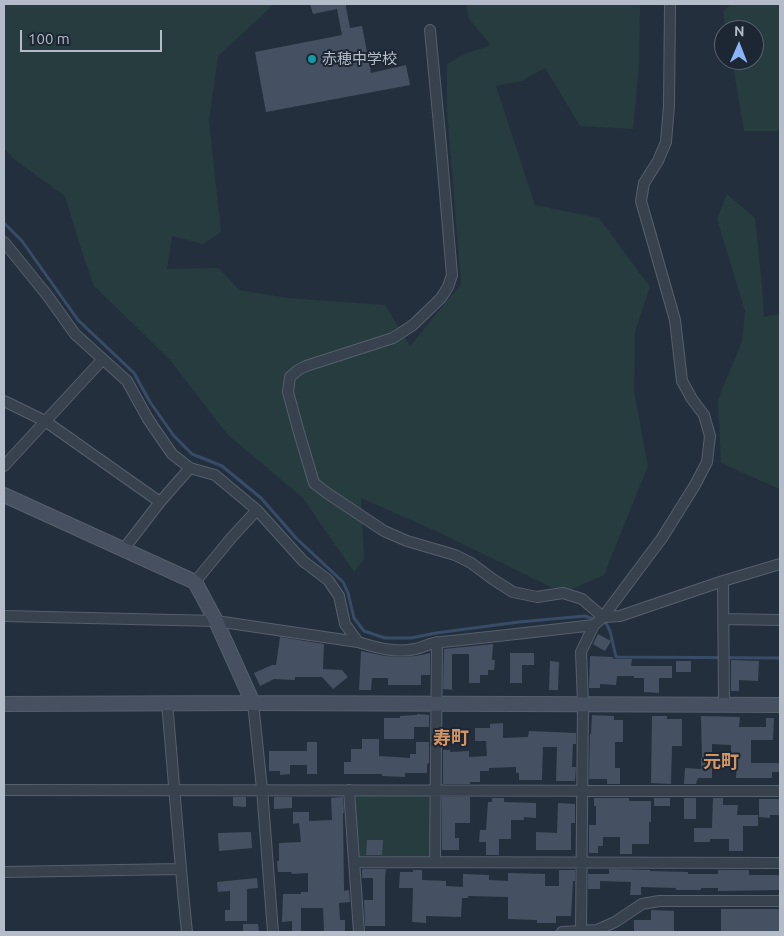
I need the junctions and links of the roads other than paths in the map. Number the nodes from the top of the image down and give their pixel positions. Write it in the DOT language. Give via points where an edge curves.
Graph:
graph roads {
  1 [pos="670,4"];
  2 [pos="430,30"];
  3 [pos="4,242"];
  4 [pos="102,360"];
  5 [pos="4,401"];
  6 [pos="45,421"];
  7 [pos="4,466"];
  8 [pos="190,468"];
  9 [pos="4,496"];
  10 [pos="160,502"];
  11 [pos="257,510"];
  12 [pos="123,550"];
  13 [pos="780,564"];
  14 [pos="724,581"];
  15 [pos="195,582"];
  16 [pos="4,616"];
  17 [pos="603,617"];
  18 [pos="724,619"];
  19 [pos="780,620"];
  20 [pos="216,621"];
  21 [pos="594,625"];
  22 [pos="358,642"];
  23 [pos="437,642"];
  24 [pos="167,703"];
  25 [pos="253,703"];
  26 [pos="436,703"];
  27 [pos="4,704"];
  28 [pos="583,704"];
  29 [pos="724,704"];
  30 [pos="780,705"];
  31 [pos="175,789"];
  32 [pos="262,789"];
  33 [pos="4,790"];
  34 [pos="349,790"];
  35 [pos="436,790"];
  36 [pos="583,790"];
  37 [pos="780,790"];
  38 [pos="355,862"];
  39 [pos="435,862"];
  40 [pos="582,862"];
  41 [pos="780,863"];
  42 [pos="180,869"];
  43 [pos="4,872"];
  44 [pos="780,901"];
  45 [pos="581,931"];
  46 [pos="186,932"];
  47 [pos="273,932"];
  48 [pos="359,932"];
  49 [pos="562,932"];
  1 -- 17 [label="street" via="666,142 644,183 642,201 675,320 682,381 704,415 710,436 707,462 695,485 662,538"];
  2 -- 17 [label="street" via="452,275 448,288 426,314 393,338 306,366 290,377 288,392 298,429 314,483 384,531 455,555 513,592 537,597 563,594 582,599"];
  3 -- 4 [label="street" via="75,334"];
  4 -- 6 [label="street"];
  4 -- 8 [label="street" via="128,381 172,454"];
  5 -- 6 [label="street"];
  6 -- 7 [label="street"];
  6 -- 10 [label="street"];
  8 -- 10 [label="street"];
  8 -- 11 [label="street" via="215,475"];
  9 -- 12 [label="street"];
  10 -- 12 [label="street"];
  11 -- 15 [label="street"];
  11 -- 22 [label="street" via="303,561 328,580 338,596 345,624"];
  12 -- 15 [label="street"];
  13 -- 14 [label="street"];
  14 -- 17 [label="street" via="620,616"];
  14 -- 18 [label="street"];
  15 -- 20 [label="street"];
  16 -- 20 [label="street"];
  17 -- 21 [label="street"];
  18 -- 19 [label="street"];
  18 -- 29 [label="street"];
  20 -- 22 [label="street"];
  20 -- 25 [label="street"];
  21 -- 23 [label="street"];
  21 -- 28 [label="street" via="581,652"];
  22 -- 23 [label="street" via="395,650 415,649"];
  23 -- 26 [label="street"];
  24 -- 25 [label="street"];
  24 -- 27 [label="street"];
  24 -- 31 [label="street"];
  25 -- 26 [label="street"];
  25 -- 32 [label="street"];
  26 -- 28 [label="street"];
  26 -- 35 [label="street"];
  28 -- 29 [label="street"];
  28 -- 36 [label="street"];
  29 -- 30 [label="street"];
  31 -- 32 [label="street"];
  31 -- 33 [label="street"];
  31 -- 42 [label="street"];
  32 -- 34 [label="street"];
  32 -- 47 [label="street"];
  34 -- 35 [label="street"];
  34 -- 38 [label="street"];
  35 -- 36 [label="street"];
  35 -- 39 [label="street"];
  36 -- 37 [label="street"];
  36 -- 40 [label="street"];
  38 -- 39 [label="street"];
  38 -- 48 [label="street"];
  39 -- 40 [label="street"];
  40 -- 41 [label="street"];
  40 -- 45 [label="street"];
  42 -- 43 [label="street"];
  42 -- 46 [label="street"];
  44 -- 45 [label="street" via="659,901 642,904 597,930"];
  45 -- 49 [label="street"];
}
